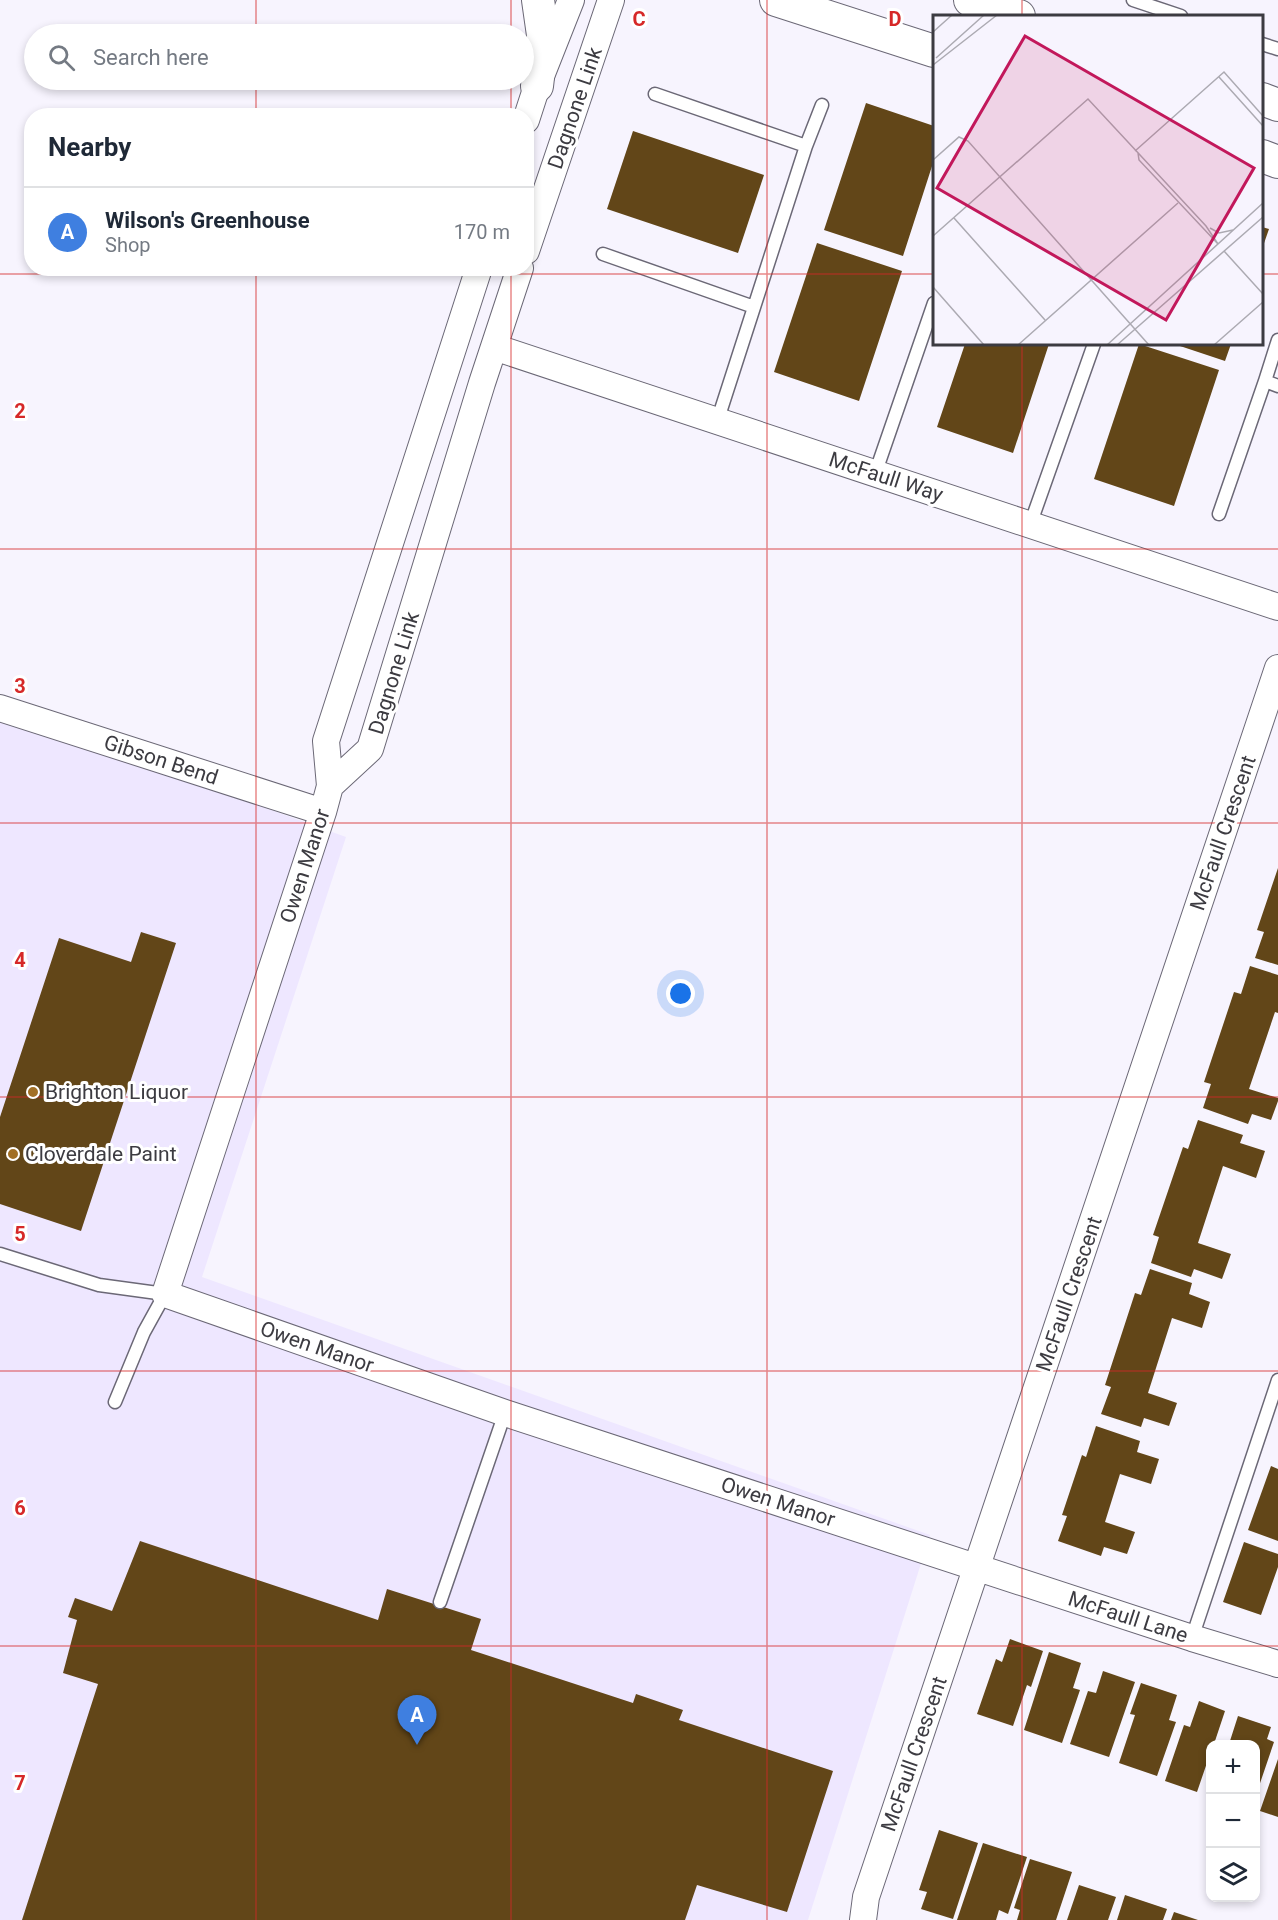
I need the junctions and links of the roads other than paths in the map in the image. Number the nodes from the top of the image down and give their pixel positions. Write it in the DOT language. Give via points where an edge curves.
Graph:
graph roads {
  1 [pos="538,0"];
  2 [pos="571,0"];
  3 [pos="611,0"];
  4 [pos="776,0"];
  5 [pos="970,0"];
  6 [pos="1133,0"];
  7 [pos="1015,15"];
  8 [pos="1178,15"];
  9 [pos="1263,44"];
  10 [pos="1278,49"];
  11 [pos="933,51"];
  12 [pos="537,86"];
  13 [pos="655,94"];
  14 [pos="1263,99"];
  15 [pos="822,105"];
  16 [pos="1278,105"];
  17 [pos="530,108"];
  18 [pos="806,146"];
  19 [pos="1263,156"];
  20 [pos="1278,162"];
  21 [pos="534,227"];
  22 [pos="603,254"];
  23 [pos="476,276"];
  24 [pos="517,276"];
  25 [pos="933,306"];
  26 [pos="754,307"];
  27 [pos="1278,340"];
  28 [pos="1094,345"];
  29 [pos="494,347"];
  30 [pos="1265,381"];
  31 [pos="1278,386"];
  32 [pos="717,422"];
  33 [pos="875,474"];
  34 [pos="1219,514"];
  35 [pos="1030,525"];
  36 [pos="1278,607"];
  37 [pos="1278,668"];
  38 [pos="0,708"];
  39 [pos="330,786"];
  40 [pos="323,812"];
  41 [pos="0,1254"];
  42 [pos="165,1294"];
  43 [pos="1278,1380"];
  44 [pos="115,1402"];
  45 [pos="505,1413"];
  46 [pos="978,1567"];
  47 [pos="440,1602"];
  48 [pos="1192,1638"];
  49 [pos="1278,1664"];
  50 [pos="863,1920"];
  1 -- 12 [label="street" via="543,35"];
  2 -- 12 [label="street, Dagnone Link"];
  3 -- 21 [label="street, Dagnone Link"];
  4 -- 11 [label="street"];
  5 -- 7 [label="street"];
  6 -- 8 [label="lane"];
  9 -- 10 [label="lane"];
  12 -- 17 [label="street, Dagnone Link"];
  13 -- 18 [label="lane"];
  14 -- 16 [label="street"];
  15 -- 18 [label="lane"];
  18 -- 26 [label="lane"];
  19 -- 20 [label="street"];
  22 -- 26 [label="lane"];
  23 -- 39 [label="street, Dagnone Link" via="326,741"];
  24 -- 29 [label="street, Dagnone Link"];
  25 -- 33 [label="lane"];
  26 -- 32 [label="lane"];
  27 -- 30 [label="lane"];
  28 -- 35 [label="lane"];
  29 -- 32 [label="street, McFaull Way"];
  29 -- 39 [label="street, Dagnone Link" via="370,749"];
  30 -- 31 [label="lane"];
  30 -- 34 [label="lane"];
  32 -- 33 [label="street, McFaull Way"];
  33 -- 35 [label="street, McFaull Way"];
  35 -- 36 [label="street, McFaull Way"];
  37 -- 46 [label="street, McFaull Crescent"];
  38 -- 40 [label="street, Gibson Bend"];
  39 -- 40 [label="street, Owen Manor"];
  40 -- 42 [label="street, Owen Manor"];
  41 -- 42 [label="lane" via="99,1285"];
  42 -- 44 [label="lane" via="144,1332"];
  42 -- 45 [label="street, Owen Manor"];
  43 -- 48 [label="lane"];
  45 -- 46 [label="street, Owen Manor"];
  45 -- 47 [label="lane"];
  46 -- 48 [label="street, McFaull Lane"];
  46 -- 50 [label="street, McFaull Crescent" via="866,1897"];
  48 -- 49 [label="street, McFaull Lane"];
}
